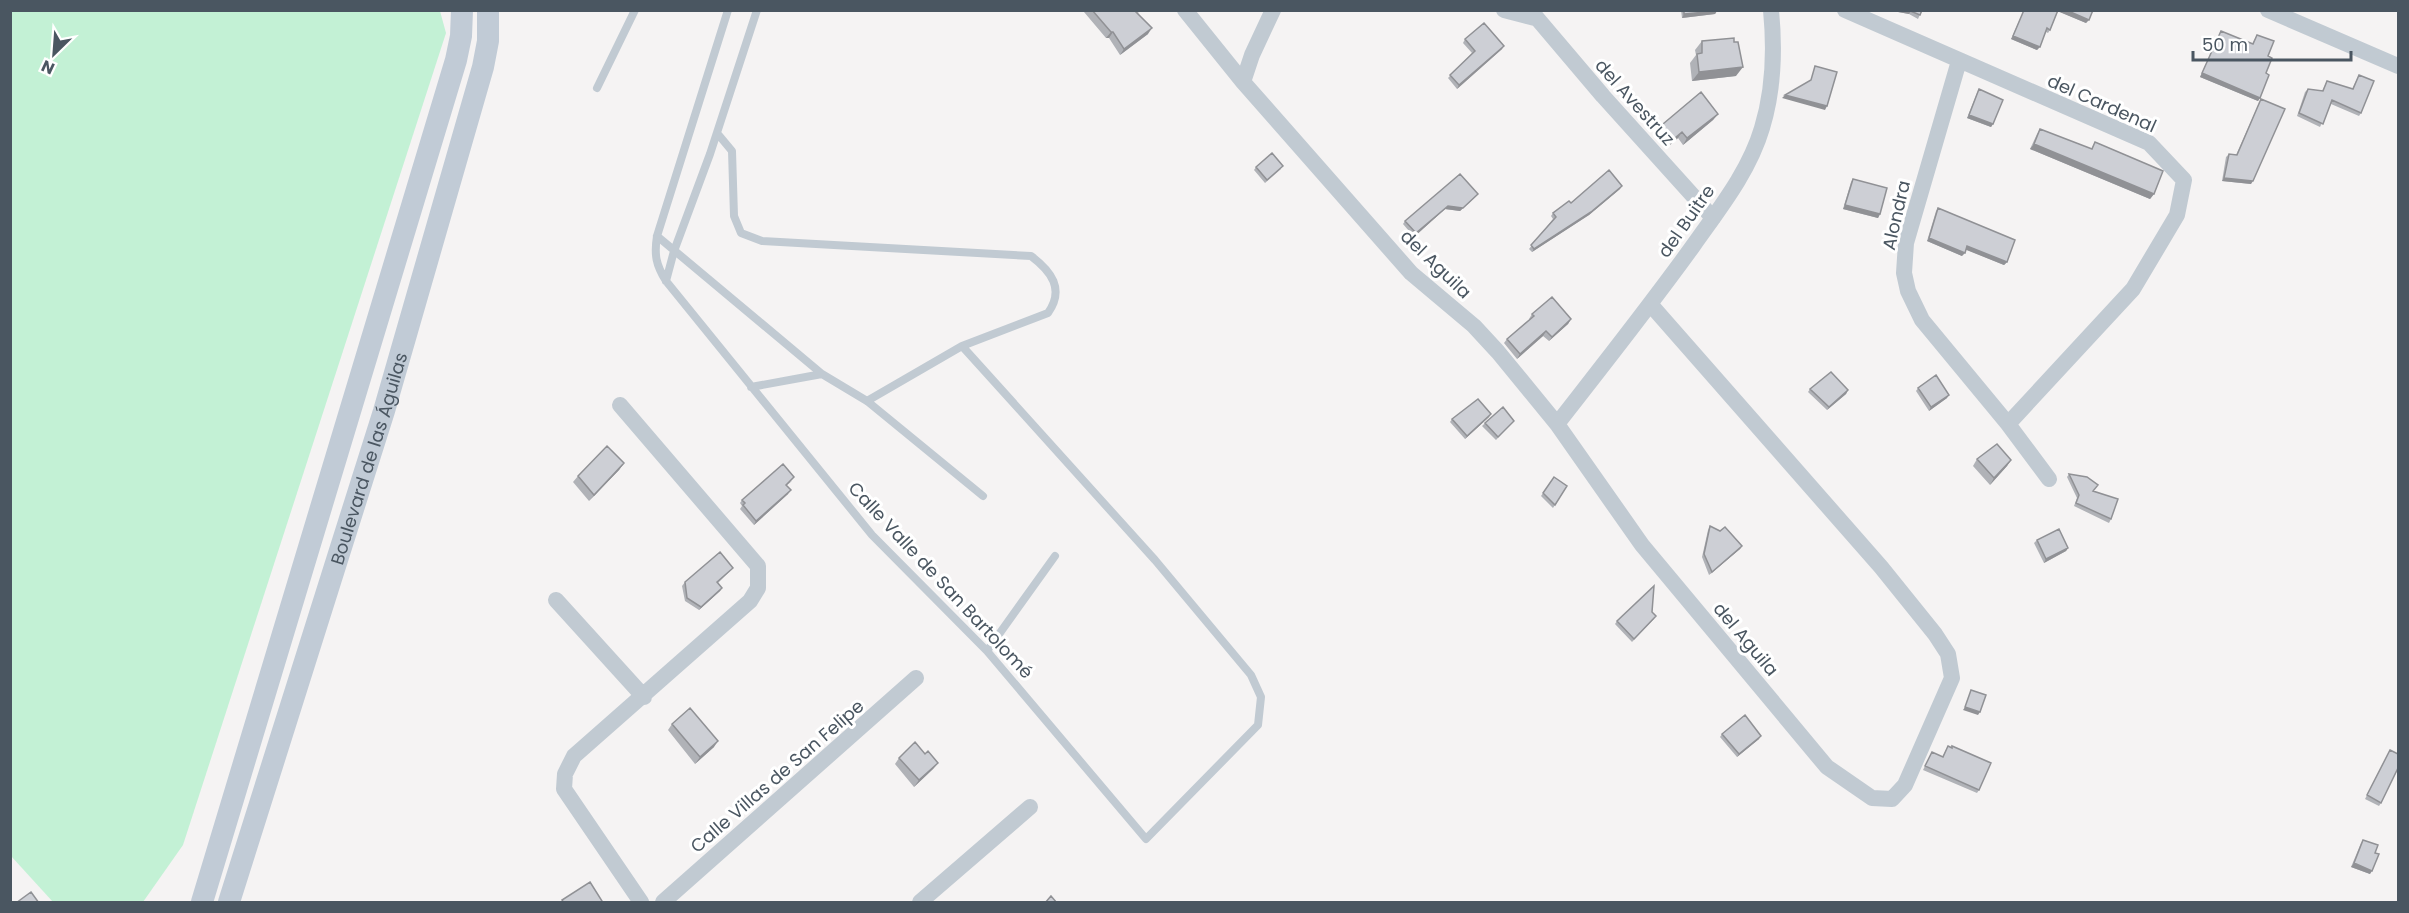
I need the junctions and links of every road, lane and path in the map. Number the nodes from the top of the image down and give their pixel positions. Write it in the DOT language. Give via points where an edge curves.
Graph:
graph roads {
  1 [pos="462,10"];
  2 [pos="488,10"];
  3 [pos="635,10"];
  4 [pos="728,10"];
  5 [pos="758,10"];
  6 [pos="1185,10"];
  7 [pos="1273,10"];
  8 [pos="1504,10"];
  9 [pos="1771,10"];
  10 [pos="1845,10"];
  11 [pos="2268,10"];
  12 [pos="1533,14"];
  13 [pos="1959,61"];
  14 [pos="2398,66"];
  15 [pos="1243,82"];
  16 [pos="597,88"];
  17 [pos="717,133"];
  18 [pos="1713,218"];
  19 [pos="657,236"];
  20 [pos="674,251"];
  21 [pos="666,281"];
  22 [pos="1651,305"];
  23 [pos="962,346"];
  24 [pos="822,374"];
  25 [pos="751,387"];
  26 [pos="867,401"];
  27 [pos="620,405"];
  28 [pos="1557,424"];
  29 [pos="2008,424"];
  30 [pos="2049,479"];
  31 [pos="983,496"];
  32 [pos="1055,556"];
  33 [pos="556,600"];
  34 [pos="987,651"];
  35 [pos="916,678"];
  36 [pos="644,697"];
  37 [pos="1030,807"];
  38 [pos="202,903"];
  39 [pos="229,903"];
  40 [pos="641,903"];
  41 [pos="663,903"];
  42 [pos="920,903"];
  1 -- 38 [label="main road, Boulevard de las Águilas" via="453,72"];
  2 -- 39 [label="main road, Boulevard de las Águilas" via="483,67 384,411"];
  3 -- 16 [label="lane"];
  4 -- 19 [label="lane"];
  5 -- 17 [label="lane"];
  6 -- 15 [label="street, del Aguila"];
  7 -- 15 [label="street"];
  8 -- 12 [label="street"];
  9 -- 18 [label="street, del Buitre" via="1772,89 1762,130 1742,175"];
  10 -- 13 [label="street, del Cardenal"];
  11 -- 14 [label="street"];
  12 -- 18 [label="street, del Avestruz"];
  13 -- 29 [label="street, Alondra" via="1906,243 1904,273 1922,320"];
  13 -- 29 [label="street, del Cardenal" via="2149,143 2184,180 2177,215 2133,289"];
  15 -- 28 [label="street, del Aguila" via="1411,273 1474,326"];
  17 -- 20 [label="lane"];
  17 -- 23 [label="lane" via="732,151 734,216 741,233 762,241 1031,256 1047,268 1057,291 1048,313"];
  18 -- 22 [label="street, del Buitre"];
  19 -- 20 [label="lane"];
  19 -- 21 [label="lane, Calle Valle de San Bartolomé" via="654,253"];
  20 -- 21 [label="lane"];
  20 -- 24 [label="lane"];
  21 -- 25 [label="lane, Calle Valle de San Bartolomé"];
  22 -- 28 [label="street, del Buitre"];
  22 -- 28 [label="street, del Aguila" via="1881,567 1948,654 1952,678 1905,785 1892,799 1872,798 1827,767 1642,545"];
  23 -- 26 [label="lane"];
  23 -- 34 [label="lane, Calle Valle de San Bartolomé" via="1155,560 1251,675 1261,697 1258,725 1146,838"];
  24 -- 25 [label="lane"];
  24 -- 26 [label="lane"];
  25 -- 34 [label="lane, Calle Valle de San Bartolomé" via="872,535"];
  26 -- 31 [label="lane"];
  27 -- 36 [label="street" via="758,566 758,588 750,602"];
  29 -- 30 [label="street, Alondra"];
  32 -- 34 [label="lane"];
  33 -- 36 [label="street"];
  35 -- 41 [label="street, Calle Villas de San Felipe"];
  36 -- 40 [label="street" via="574,756 565,774 564,789"];
  37 -- 42 [label="street"];
}
